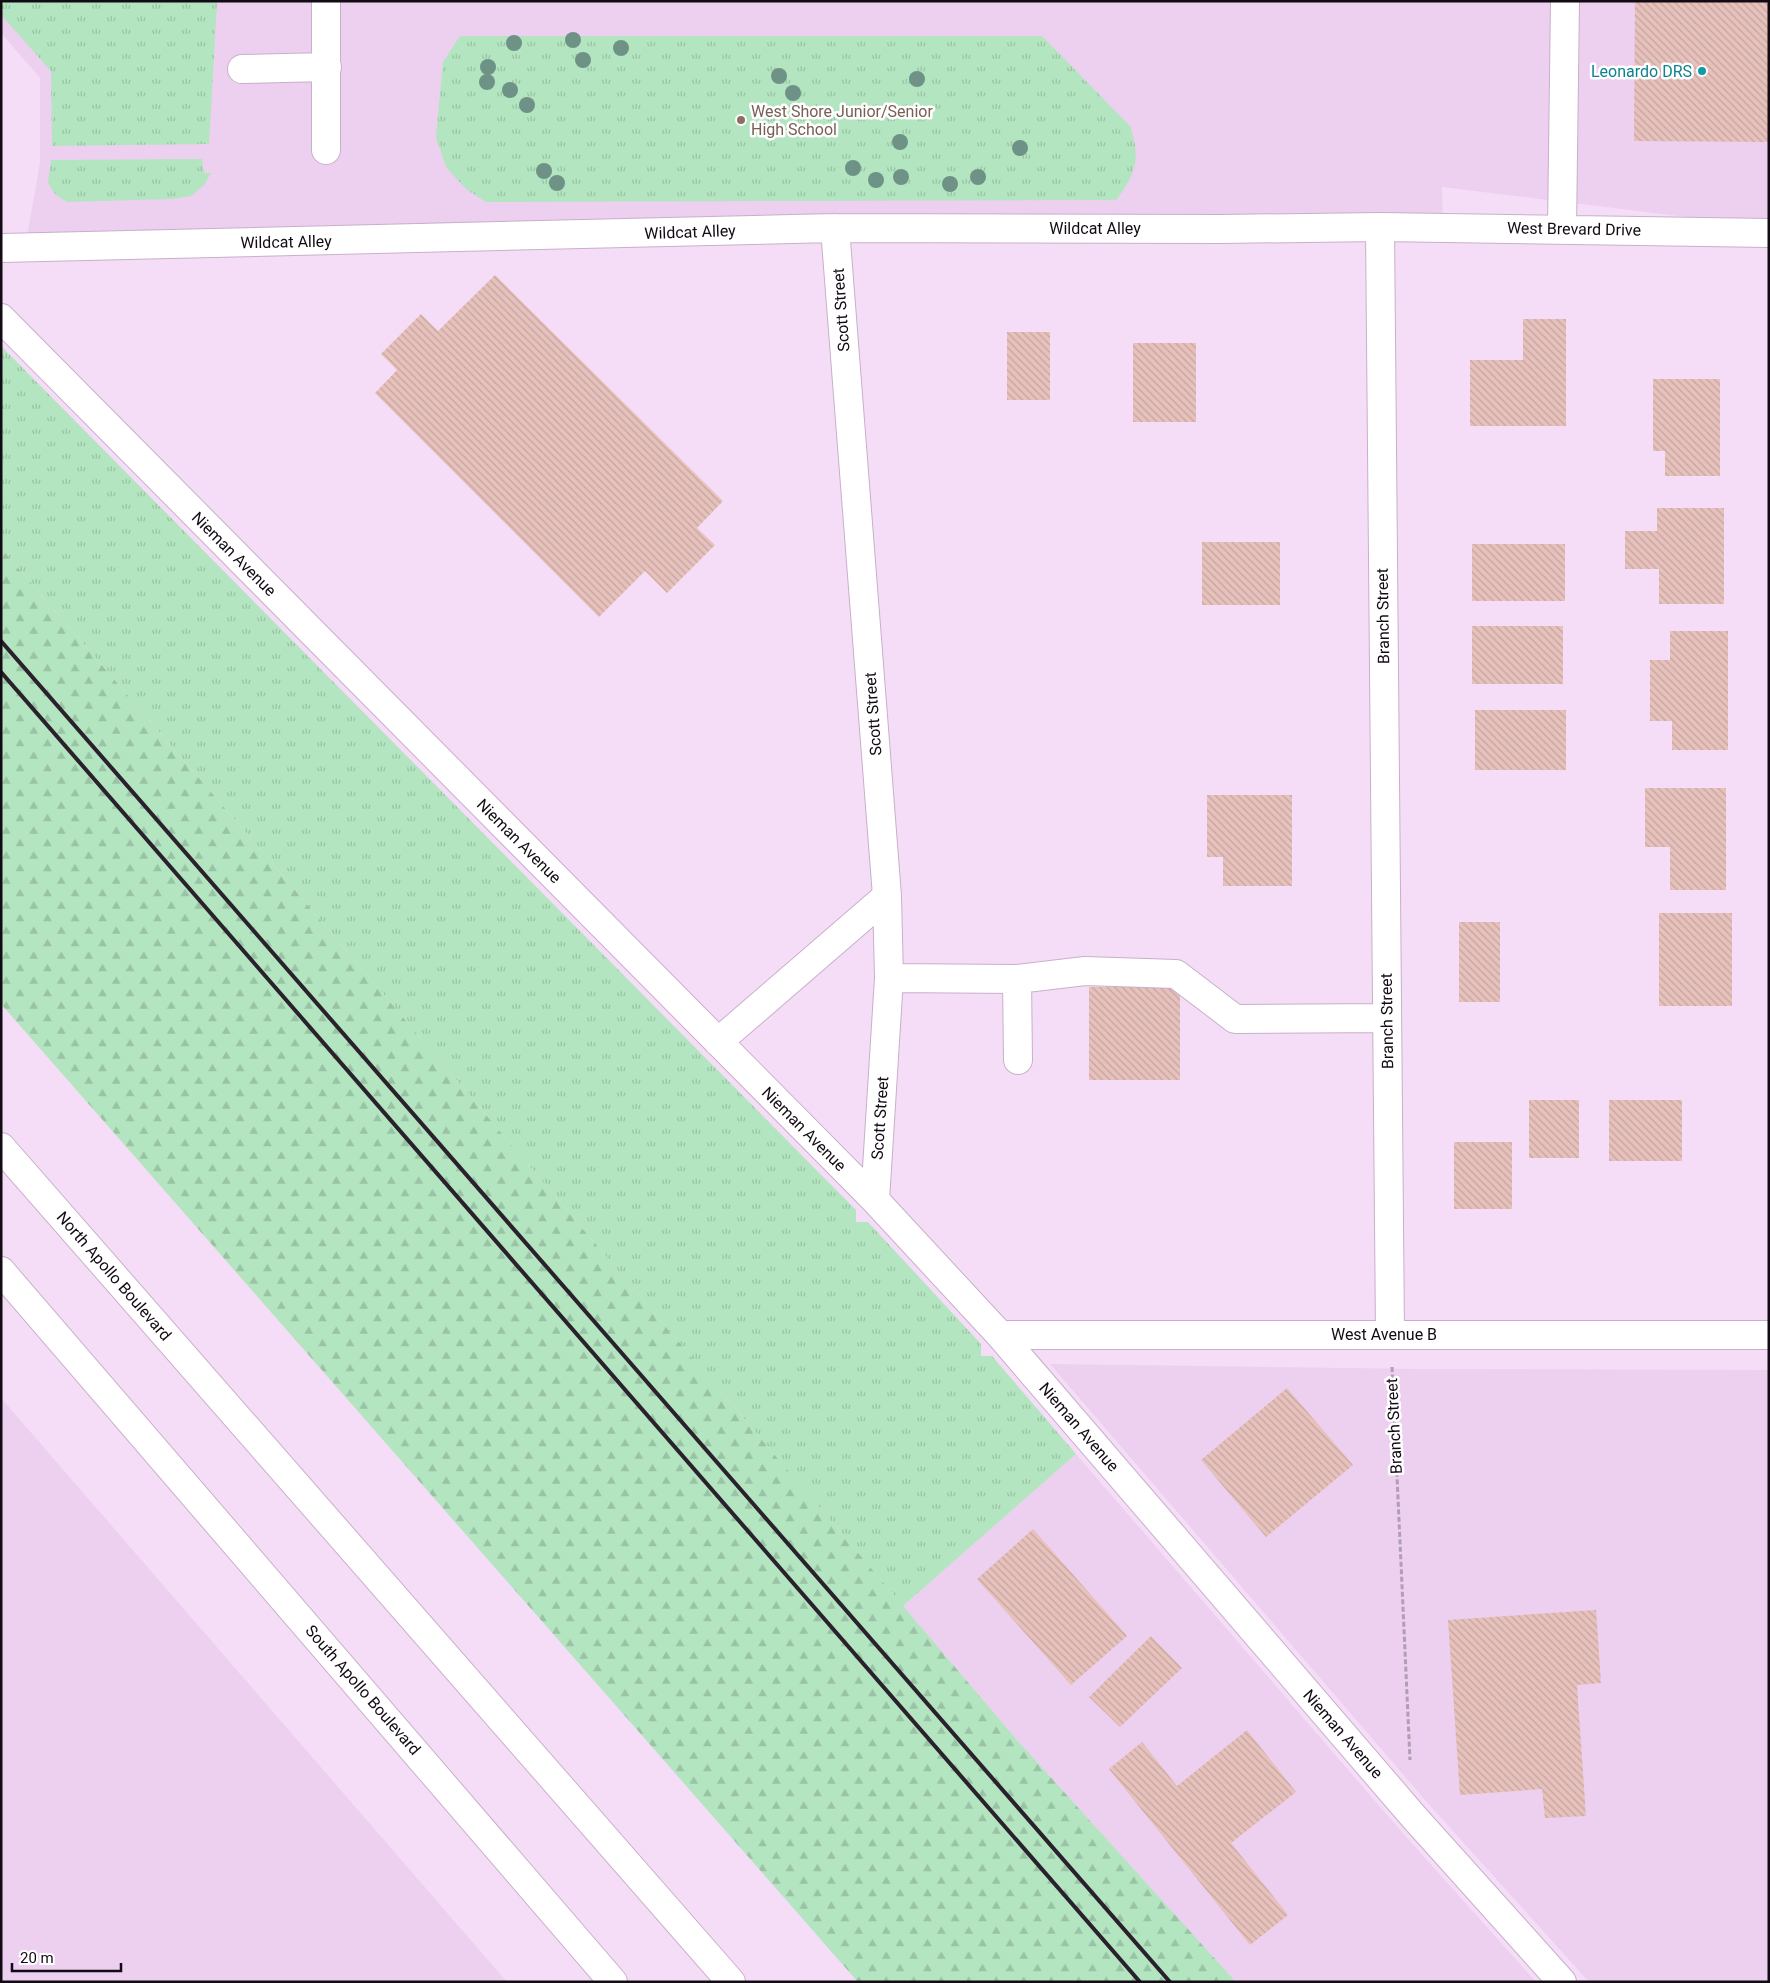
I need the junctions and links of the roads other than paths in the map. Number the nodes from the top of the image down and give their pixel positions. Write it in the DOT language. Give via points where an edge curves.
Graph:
graph roads {
  1 [pos="326,1"];
  2 [pos="1565,1"];
  3 [pos="326,67"];
  4 [pos="242,69"];
  5 [pos="326,150"];
  6 [pos="1380,227"];
  7 [pos="834,228"];
  8 [pos="1562,229"];
  9 [pos="1769,232"];
  10 [pos="1,248"];
  11 [pos="1,318"];
  12 [pos="887,896"];
  13 [pos="889,978"];
  14 [pos="1017,979"];
  15 [pos="1387,1018"];
  16 [pos="718,1042"];
  17 [pos="1018,1060"];
  18 [pos="1,1147"];
  19 [pos="875,1200"];
  20 [pos="1,1270"];
  21 [pos="1390,1334"];
  22 [pos="1000,1335"];
  23 [pos="1769,1335"];
  24 [pos="613,1982"];
  25 [pos="731,1982"];
  26 [pos="1562,1982"];
  1 -- 3 [label="street"];
  2 -- 8 [label="street"];
  3 -- 4 [label="street"];
  3 -- 5 [label="street"];
  6 -- 7 [label="street, Wildcat Alley"];
  6 -- 8 [label="street, West Brevard Drive"];
  6 -- 15 [label="street, Branch Street"];
  7 -- 10 [label="street, Wildcat Alley"];
  7 -- 12 [label="street, Scott Street"];
  8 -- 9 [label="street, West Brevard Drive"];
  11 -- 16 [label="street, Nieman Avenue"];
  12 -- 13 [label="street, Scott Street"];
  12 -- 16 [label="street"];
  13 -- 14 [label="street"];
  13 -- 19 [label="street, Scott Street"];
  14 -- 15 [label="street" via="1085,971 1176,974 1235,1019"];
  14 -- 17 [label="street"];
  15 -- 21 [label="street, Branch Street"];
  16 -- 19 [label="street, Nieman Avenue"];
  18 -- 25 [label="street, North Apollo Boulevard"];
  19 -- 22 [label="street, Nieman Avenue"];
  20 -- 24 [label="street, South Apollo Boulevard"];
  21 -- 22 [label="street, West Avenue B"];
  21 -- 23 [label="street, West Avenue B"];
  22 -- 26 [label="street, Nieman Avenue" via="1413,1816"];
}
